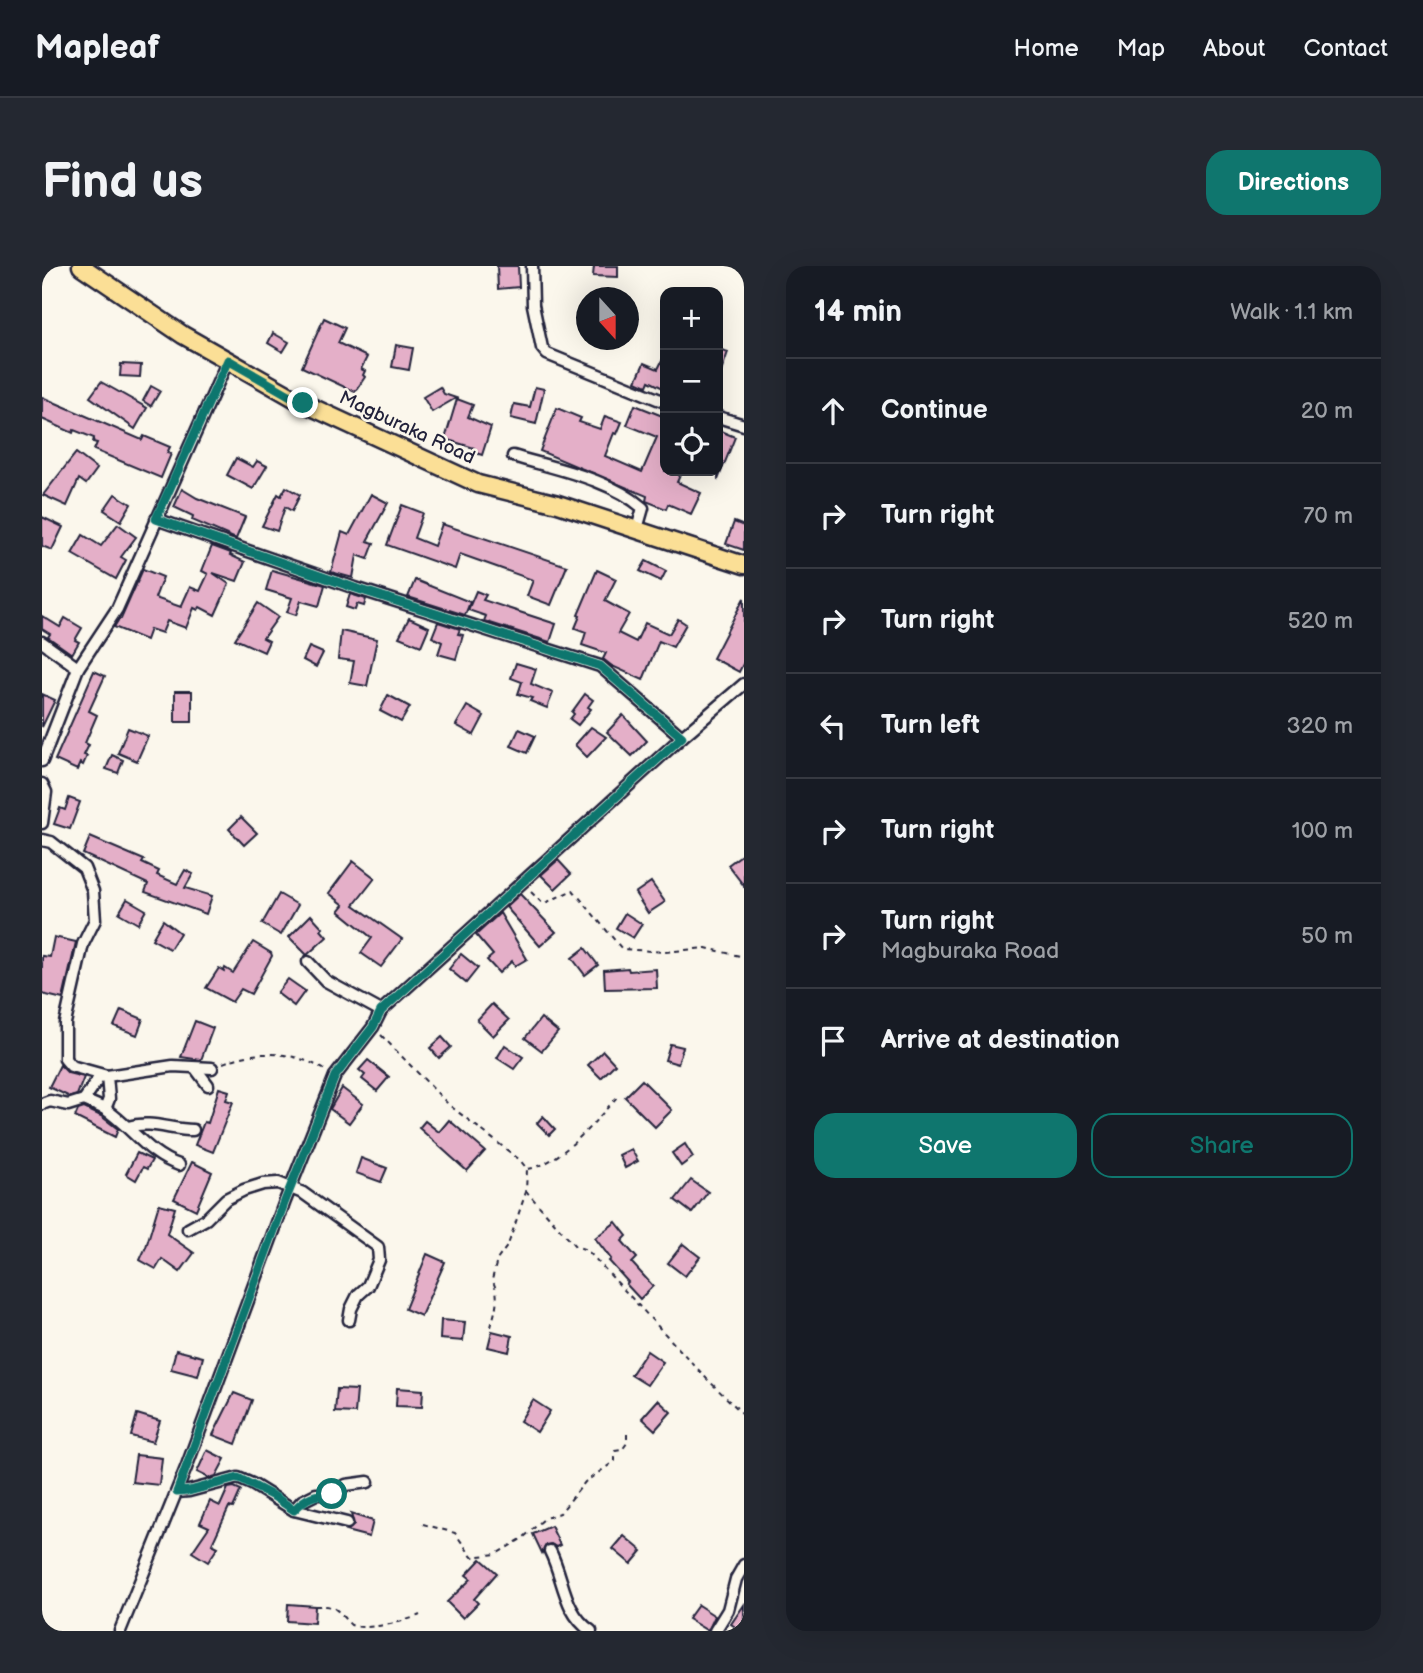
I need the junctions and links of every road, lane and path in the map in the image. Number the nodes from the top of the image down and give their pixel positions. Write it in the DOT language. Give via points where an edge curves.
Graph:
graph roads {
  1 [pos="80,266"];
  2 [pos="532,266"];
  3 [pos="228,360"];
  4 [pos="660,400"];
  5 [pos="723,419"];
  6 [pos="744,425"];
  7 [pos="513,456"];
  8 [pos="156,519"];
  9 [pos="637,529"];
  10 [pos="744,565"];
  11 [pos="42,642"];
  12 [pos="78,668"];
  13 [pos="744,684"];
  14 [pos="682,737"];
  15 [pos="42,761"];
  16 [pos="42,784"];
  17 [pos="42,824"];
  18 [pos="47,841"];
  19 [pos="522,884"];
  20 [pos="744,957"];
  21 [pos="308,962"];
  22 [pos="381,1011"];
  23 [pos="373,1027"];
  24 [pos="212,1068"];
  25 [pos="195,1069"];
  26 [pos="107,1076"];
  27 [pos="335,1076"];
  28 [pos="208,1085"];
  29 [pos="620,1095"];
  30 [pos="84,1100"];
  31 [pos="42,1104"];
  32 [pos="104,1109"];
  33 [pos="128,1127"];
  34 [pos="192,1130"];
  35 [pos="178,1165"];
  36 [pos="527,1169"];
  37 [pos="291,1187"];
  38 [pos="526,1191"];
  39 [pos="188,1229"];
  40 [pos="349,1320"];
  41 [pos="491,1327"];
  42 [pos="744,1415"];
  43 [pos="627,1433"];
  44 [pos="368,1482"];
  45 [pos="177,1492"];
  46 [pos="294,1510"];
  47 [pos="347,1523"];
  48 [pos="423,1524"];
  49 [pos="550,1551"];
  50 [pos="744,1566"];
  51 [pos="315,1606"];
  52 [pos="420,1615"];
  53 [pos="120,1631"];
  54 [pos="591,1631"];
  55 [pos="715,1631"];
  1 -- 3 [label="main road, Magburaka Road"];
  2 -- 4 [label="street" via="533,305 547,354"];
  3 -- 8 [label="street"];
  3 -- 9 [label="main road, Magburaka Road" via="303,403 478,484"];
  5 -- 6 [label="street"];
  7 -- 9 [label="street" via="593,480 630,497 643,508"];
  8 -- 12 [label="street" via="117,609"];
  8 -- 14 [label="street" via="600,666"];
  9 -- 10 [label="main road, Magburaka Road"];
  11 -- 12 [label="street"];
  12 -- 15 [label="street"];
  13 -- 14 [label="street"];
  14 -- 19 [label="street"];
  16 -- 17 [label="street" via="46,792"];
  17 -- 18 [label="street"];
  18 -- 26 [label="street" via="85,868 93,891 95,919 83,944 65,1023 65,1059 71,1066"];
  19 -- 20 [label="path" via="543,904 573,890 622,949 666,953 706,948"];
  19 -- 22 [label="street"];
  21 -- 22 [label="street" via="326,981"];
  22 -- 23 [label="street"];
  23 -- 27 [label="street"];
  23 -- 36 [label="path" via="449,1105"];
  24 -- 25 [label="street"];
  24 -- 27 [label="path" via="263,1052 287,1055"];
  25 -- 26 [label="street" via="173,1066"];
  25 -- 28 [label="street"];
  26 -- 30 [label="street" via="100,1076"];
  26 -- 32 [label="street" via="109,1099"];
  27 -- 37 [label="street"];
  29 -- 36 [label="path" via="562,1152 541,1167"];
  30 -- 31 [label="street"];
  30 -- 32 [label="street"];
  32 -- 33 [label="street"];
  33 -- 34 [label="street" via="145,1124"];
  33 -- 35 [label="street" via="146,1147"];
  36 -- 38 [label="path"];
  37 -- 39 [label="street" via="263,1184 244,1191"];
  37 -- 40 [label="street" via="378,1247 379,1260"];
  37 -- 45 [label="street"];
  38 -- 41 [label="path" via="508,1245 497,1260 492,1280 498,1299"];
  38 -- 42 [label="path"];
  43 -- 48 [label="path" via="627,1443 615,1451 615,1461 585,1482 560,1513 545,1518 496,1554 472,1557 455,1533"];
  44 -- 46 [label="street" via="346,1485 332,1494 316,1494"];
  45 -- 46 [label="street" via="238,1478"];
  45 -- 53 [label="street"];
  46 -- 47 [label="street"];
  49 -- 54 [label="street" via="564,1596"];
  50 -- 55 [label="street"];
  51 -- 52 [label="path" via="339,1609 352,1626 379,1630"];
}
